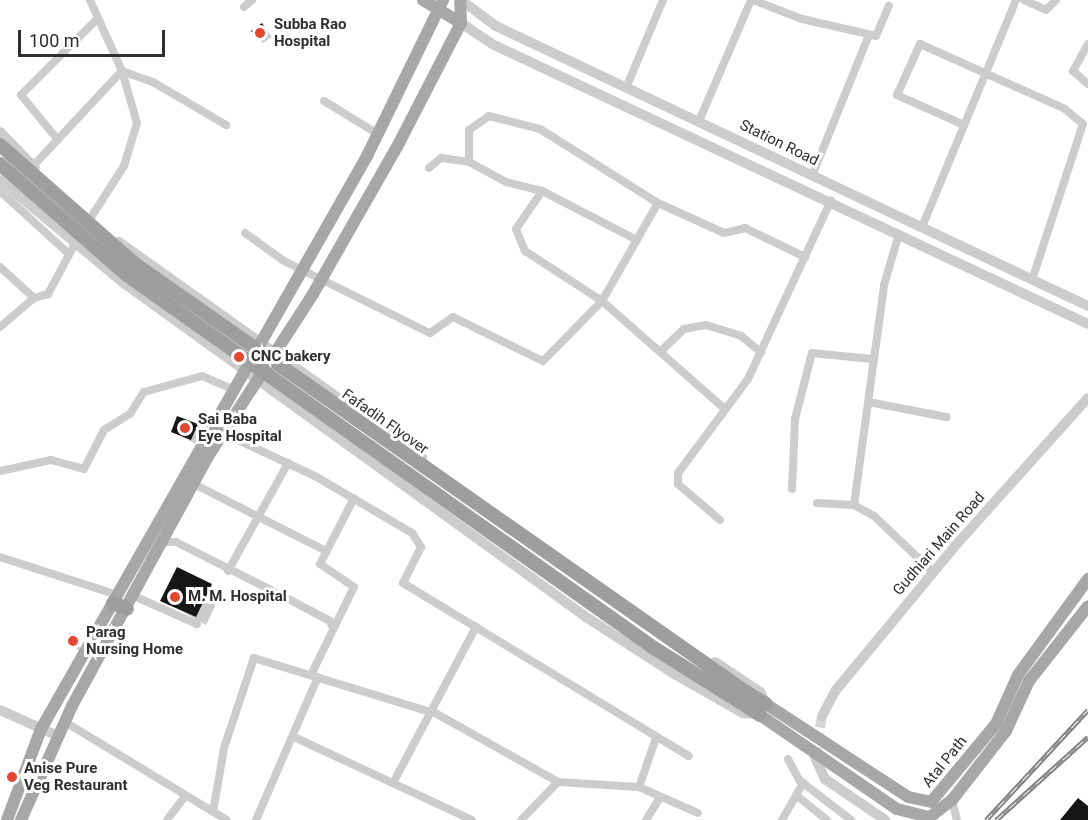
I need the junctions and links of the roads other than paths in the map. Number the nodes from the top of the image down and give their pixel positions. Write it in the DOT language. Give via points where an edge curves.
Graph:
graph roads {
  1 [pos="81,0"];
  2 [pos="252,0"];
  3 [pos="423,0"];
  4 [pos="443,0"];
  5 [pos="461,0"];
  6 [pos="663,0"];
  7 [pos="752,0"];
  8 [pos="1016,0"];
  9 [pos="1024,0"];
  10 [pos="1056,0"];
  11 [pos="91,2"];
  12 [pos="889,6"];
  13 [pos="244,7"];
  14 [pos="440,13"];
  15 [pos="98,19"];
  16 [pos="461,23"];
  17 [pos="869,35"];
  18 [pos="1088,44"];
  19 [pos="122,71"];
  20 [pos="983,72"];
  21 [pos="1088,84"];
  22 [pos="626,88"];
  23 [pos="324,100"];
  24 [pos="699,121"];
  25 [pos="962,124"];
  26 [pos="226,125"];
  27 [pos="0,132"];
  28 [pos="378,134"];
  29 [pos="58,140"];
  30 [pos="0,145"];
  31 [pos="469,162"];
  32 [pos="0,164"];
  33 [pos="33,166"];
  34 [pos="429,168"];
  35 [pos="812,176"];
  36 [pos="0,180"];
  37 [pos="0,191"];
  38 [pos="542,191"];
  39 [pos="831,200"];
  40 [pos="658,203"];
  41 [pos="90,217"];
  42 [pos="922,227"];
  43 [pos="245,233"];
  44 [pos="898,234"];
  45 [pos="637,240"];
  46 [pos="71,250"];
  47 [pos="805,258"];
  48 [pos="0,267"];
  49 [pos="304,269"];
  50 [pos="321,276"];
  51 [pos="1032,280"];
  52 [pos="34,298"];
  53 [pos="602,301"];
  54 [pos="1088,306"];
  55 [pos="1088,324"];
  56 [pos="0,327"];
  57 [pos="262,343"];
  58 [pos="274,351"];
  59 [pos="660,352"];
  60 [pos="761,352"];
  61 [pos="873,359"];
  62 [pos="251,374"];
  63 [pos="235,390"];
  64 [pos="1088,398"];
  65 [pos="868,402"];
  66 [pos="725,409"];
  67 [pos="947,417"];
  68 [pos="223,433"];
  69 [pos="288,463"];
  70 [pos="0,471"];
  71 [pos="194,484"];
  72 [pos="792,489"];
  73 [pos="354,498"];
  74 [pos="817,503"];
  75 [pos="854,505"];
  76 [pos="257,516"];
  77 [pos="720,520"];
  78 [pos="162,542"];
  79 [pos="324,550"];
  80 [pos="0,557"];
  81 [pos="228,571"];
  82 [pos="933,572"];
  83 [pos="1088,579"];
  84 [pos="134,596"];
  85 [pos="115,599"];
  86 [pos="1088,606"];
  87 [pos="127,609"];
  88 [pos="197,624"];
  89 [pos="476,627"];
  90 [pos="333,628"];
  91 [pos="315,676"];
  92 [pos="743,697"];
  93 [pos="763,710"];
  94 [pos="0,711"];
  95 [pos="428,712"];
  96 [pos="822,716"];
  97 [pos="65,722"];
  98 [pos="41,729"];
  99 [pos="58,736"];
  100 [pos="294,737"];
  101 [pos="656,738"];
  102 [pos="689,756"];
  103 [pos="815,757"];
  104 [pos="788,759"];
  105 [pos="558,782"];
  106 [pos="393,783"];
  107 [pos="803,783"];
  108 [pos="639,787"];
  109 [pos="796,795"];
  110 [pos="185,796"];
  111 [pos="659,799"];
  112 [pos="952,800"];
  113 [pos="834,807"];
  114 [pos="897,809"];
  115 [pos="213,812"];
  116 [pos="698,813"];
  117 [pos="24,819"];
  118 [pos="7,820"];
  119 [pos="167,820"];
  120 [pos="227,820"];
  121 [pos="256,820"];
  122 [pos="472,820"];
  123 [pos="521,820"];
  124 [pos="646,820"];
  125 [pos="782,820"];
  126 [pos="826,820"];
  127 [pos="851,820"];
  128 [pos="885,820"];
  129 [pos="911,820"];
  130 [pos="957,820"];
  1 -- 11 [label="street"];
  2 -- 13 [label="street"];
  3 -- 14 [label="main road"];
  4 -- 14 [label="main road"];
  5 -- 16 [label="main road"];
  5 -- 22 [label="street, Station Road" via="496,26"];
  6 -- 22 [label="street"];
  7 -- 17 [label="street"];
  7 -- 24 [label="street"];
  8 -- 20 [label="street"];
  9 -- 10 [label="street" via="1046,10"];
  11 -- 15 [label="street"];
  12 -- 17 [label="street" via="876,36"];
  14 -- 16 [label="main road"];
  14 -- 28 [label="main road"];
  15 -- 19 [label="street"];
  15 -- 29 [label="street" via="21,95"];
  16 -- 39 [label="street, Station Road" via="492,44"];
  16 -- 50 [label="main road"];
  17 -- 35 [label="street"];
  18 -- 21 [label="street" via="1073,72"];
  19 -- 26 [label="street" via="153,82"];
  19 -- 29 [label="street"];
  19 -- 41 [label="street" via="137,123 136,140 112,190"];
  20 -- 25 [label="street"];
  20 -- 25 [label="street" via="920,44 908,61 897,95"];
  20 -- 51 [label="street" via="1065,109 1083,124"];
  22 -- 24 [label="street, Station Road"];
  23 -- 28 [label="street"];
  24 -- 35 [label="street, Station Road"];
  25 -- 42 [label="street"];
  27 -- 33 [label="street"];
  28 -- 49 [label="main road"];
  29 -- 33 [label="street"];
  30 -- 92 [label="highway, Fafadih Flyover, bridge" via="135,264"];
  31 -- 34 [label="street" via="441,158"];
  31 -- 38 [label="street" via="506,182"];
  31 -- 40 [label="street" via="469,130 489,116 540,129"];
  32 -- 92 [label="highway, Fafadih Flyover, bridge" via="53,215 146,289 654,648"];
  33 -- 41 [label="street"];
  35 -- 42 [label="street, Station Road"];
  36 -- 46 [label="street"];
  37 -- 46 [label="street"];
  38 -- 45 [label="street"];
  38 -- 53 [label="street" via="516,229 525,251"];
  39 -- 44 [label="street, Station Road"];
  39 -- 47 [label="street"];
  40 -- 45 [label="street"];
  40 -- 47 [label="street" via="724,233 745,228"];
  41 -- 46 [label="street"];
  41 -- 57 [label="street"];
  42 -- 51 [label="street, Station Road"];
  43 -- 49 [label="street"];
  44 -- 55 [label="street, Station Road"];
  44 -- 61 [label="street" via="884,285"];
  45 -- 53 [label="street"];
  46 -- 52 [label="street" via="48,294"];
  46 -- 62 [label="street"];
  47 -- 60 [label="street"];
  48 -- 52 [label="street"];
  49 -- 50 [label="street"];
  49 -- 57 [label="main road"];
  50 -- 53 [label="street" via="430,333 453,317 543,361"];
  50 -- 58 [label="main road"];
  51 -- 54 [label="street, Station Road"];
  52 -- 56 [label="street"];
  53 -- 59 [label="street"];
  57 -- 58 [label="street"];
  57 -- 62 [label="main road"];
  58 -- 62 [label="main road"];
  58 -- 93 [label="street" via="760,692"];
  59 -- 60 [label="street" via="684,329 706,325 741,336"];
  59 -- 66 [label="street"];
  60 -- 66 [label="street"];
  61 -- 65 [label="street"];
  61 -- 72 [label="street" via="812,353 795,418"];
  62 -- 63 [label="main road"];
  62 -- 68 [label="main road"];
  62 -- 93 [label="street" via="586,617 743,713"];
  63 -- 70 [label="street" via="202,376 144,392 130,414 104,430 84,469 51,459"];
  63 -- 85 [label="main road"];
  64 -- 82 [label="street, Gudhiari Main Road"];
  65 -- 67 [label="street"];
  65 -- 75 [label="street"];
  66 -- 77 [label="street" via="683,465 678,484"];
  68 -- 69 [label="street"];
  68 -- 71 [label="main road"];
  69 -- 73 [label="street"];
  69 -- 76 [label="street"];
  71 -- 76 [label="street"];
  71 -- 78 [label="main road"];
  73 -- 79 [label="street"];
  73 -- 89 [label="street" via="422,540 403,583"];
  74 -- 75 [label="street"];
  75 -- 82 [label="street" via="887,527"];
  76 -- 79 [label="street"];
  76 -- 81 [label="street"];
  78 -- 81 [label="street" via="176,542"];
  78 -- 84 [label="main road"];
  79 -- 90 [label="street" via="320,564 354,587"];
  80 -- 85 [label="street"];
  81 -- 90 [label="street" via="313,611"];
  82 -- 96 [label="street, Gudhiari Main Road" via="836,690"];
  83 -- 93 [label="main road, Atal Path" via="1018,675 996,724 931,802 908,797"];
  84 -- 87 [label="main road"];
  84 -- 88 [label="street"];
  85 -- 87 [label="highway"];
  85 -- 98 [label="main road"];
  86 -- 112 [label="main road, Atal Path" via="1033,675 1006,731"];
  87 -- 97 [label="main road"];
  89 -- 95 [label="street"];
  89 -- 101 [label="street"];
  90 -- 91 [label="street"];
  91 -- 95 [label="street"];
  91 -- 100 [label="street"];
  91 -- 115 [label="street" via="254,658 225,748"];
  92 -- 93 [label="highway, Fafadih Flyover"];
  93 -- 114 [label="main road, Atal Path"];
  94 -- 98 [label="street"];
  95 -- 105 [label="street"];
  95 -- 106 [label="street"];
  97 -- 99 [label="main road"];
  97 -- 110 [label="street"];
  98 -- 99 [label="street"];
  98 -- 118 [label="main road"];
  99 -- 117 [label="main road"];
  100 -- 106 [label="street" via="338,753"];
  100 -- 121 [label="street"];
  101 -- 102 [label="street"];
  101 -- 108 [label="street"];
  103 -- 128 [label="street" via="825,779"];
  104 -- 107 [label="street"];
  105 -- 108 [label="street"];
  105 -- 123 [label="street"];
  106 -- 122 [label="street"];
  107 -- 109 [label="street"];
  107 -- 113 [label="street"];
  108 -- 111 [label="street"];
  109 -- 125 [label="street"];
  109 -- 126 [label="street"];
  110 -- 115 [label="street"];
  110 -- 119 [label="street"];
  111 -- 116 [label="street"];
  111 -- 124 [label="street"];
  112 -- 114 [label="main road, Atal Path" via="922,819"];
  112 -- 130 [label="street"];
  113 -- 126 [label="street"];
  113 -- 127 [label="street"];
  114 -- 129 [label="street"];
  115 -- 120 [label="street"];
}
